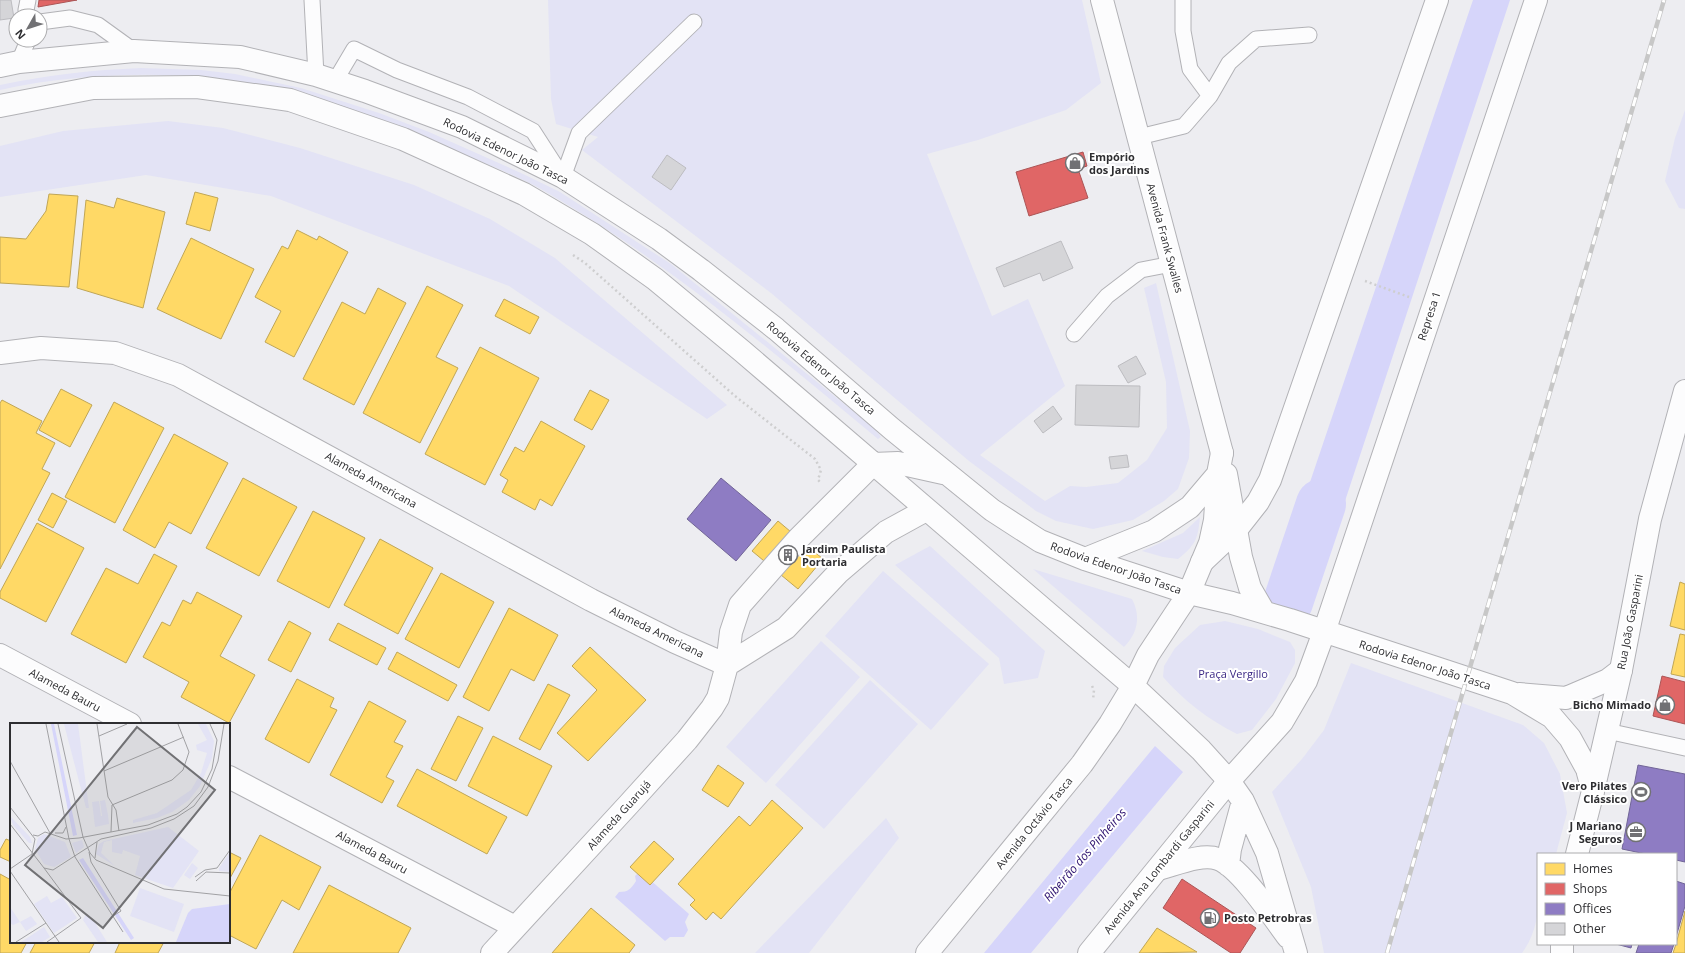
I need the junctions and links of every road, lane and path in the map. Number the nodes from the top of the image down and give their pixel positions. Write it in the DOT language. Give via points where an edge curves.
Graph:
graph roads {
  1 [pos="312,0"];
  2 [pos="1102,0"];
  3 [pos="1183,0"];
  4 [pos="1437,0"];
  5 [pos="1536,0"];
  6 [pos="48,21"];
  7 [pos="694,22"];
  8 [pos="1309,35"];
  9 [pos="22,48"];
  10 [pos="134,51"];
  11 [pos="9,64"];
  12 [pos="326,78"];
  13 [pos="1210,96"];
  14 [pos="0,106"];
  15 [pos="1139,137"];
  16 [pos="563,177"];
  17 [pos="566,250"];
  18 [pos="1172,264"];
  19 [pos="1364,281"];
  20 [pos="1412,298"];
  21 [pos="1074,334"];
  22 [pos="0,353"];
  23 [pos="1685,391"];
  24 [pos="873,464"];
  25 [pos="1220,464"];
  26 [pos="946,474"];
  27 [pos="835,502"];
  28 [pos="926,510"];
  29 [pos="1236,530"];
  30 [pos="1085,559"];
  31 [pos="1202,562"];
  32 [pos="1189,593"];
  33 [pos="1264,612"];
  34 [pos="1324,632"];
  35 [pos="0,655"];
  36 [pos="727,665"];
  37 [pos="1621,670"];
  38 [pos="1088,680"];
  39 [pos="1133,686"];
  40 [pos="1512,693"];
  41 [pos="1093,702"];
  42 [pos="128,723"];
  43 [pos="1607,731"];
  44 [pos="1685,748"];
  45 [pos="230,778"];
  46 [pos="1229,781"];
  47 [pos="1593,791"];
  48 [pos="1243,802"];
  49 [pos="1577,853"];
  50 [pos="1228,865"];
  51 [pos="1158,869"];
  52 [pos="515,927"];
  53 [pos="1295,948"];
  54 [pos="492,953"];
  55 [pos="927,953"];
  56 [pos="1088,953"];
  1 -- 12 [label="lane"];
  2 -- 15 [label="street, Avenida Frank Swalles"];
  3 -- 13 [label="lane" via="1184,31 1190,69"];
  4 -- 29 [label="street" via="1270,480 1258,502"];
  5 -- 34 [label="street, Represa 1"];
  6 -- 10 [label="lane" via="70,18 98,25"];
  7 -- 16 [label="lane" via="579,133"];
  8 -- 13 [label="lane" via="1256,39 1229,63"];
  9 -- 11 [label="lane"];
  10 -- 11 [label="street, Rodovia Edenor João Tasca"];
  10 -- 12 [label="street, Rodovia Edenor João Tasca" via="240,57"];
  12 -- 16 [label="street, Rodovia Edenor João Tasca" via="462,127"];
  12 -- 16 [label="lane" via="354,49 397,70 468,97 532,132"];
  13 -- 15 [label="lane" via="1184,126"];
  14 -- 24 [label="street" via="93,88 197,87 290,100 403,139 524,194 598,239 656,279"];
  15 -- 18 [label="street, Avenida Frank Swalles"];
  16 -- 26 [label="street, Rodovia Edenor João Tasca" via="659,239 713,279 776,329"];
  17 -- 27 [label="path" via="585,262 735,396 815,459 821,470 818,480"];
  18 -- 21 [label="lane" via="1141,270 1107,296"];
  18 -- 25 [label="street, Avenida Frank Swalles"];
  19 -- 20 [label="path"];
  22 -- 36 [label="street, Alameda Americana" via="41,348 115,353 178,375 591,600"];
  23 -- 37 [label="street, Rua João Gasparini" via="1650,519"];
  24 -- 26 [label="street" via="898,463"];
  24 -- 27 [label="street, Alameda Guarujá"];
  24 -- 28 [label="street"];
  25 -- 29 [label="street"];
  25 -- 30 [label="street" via="1190,507 1154,531"];
  25 -- 31 [label="street, Avenida Octávio Tasca" via="1215,520 1210,543"];
  26 -- 30 [label="street, Rodovia Edenor João Tasca" via="992,510 1040,541"];
  27 -- 36 [label="street, Alameda Guarujá" via="799,538 740,605 731,632"];
  28 -- 36 [label="street" via="886,532 849,563 786,628"];
  28 -- 39 [label="street"];
  29 -- 31 [label="street"];
  29 -- 33 [label="street" via="1240,557 1250,588"];
  30 -- 32 [label="street, Rodovia Edenor João Tasca"];
  31 -- 32 [label="street, Avenida Octávio Tasca"];
  32 -- 33 [label="street, Rodovia Edenor João Tasca"];
  32 -- 39 [label="street, Avenida Octávio Tasca" via="1148,655"];
  33 -- 34 [label="street, Rodovia Edenor João Tasca"];
  34 -- 40 [label="street, Rodovia Edenor João Tasca"];
  34 -- 46 [label="street, Represa 1" via="1306,682 1282,722"];
  35 -- 42 [label="street, Alameda Bauru"];
  36 -- 52 [label="street, Alameda Guarujá" via="718,698 712,708 634,799"];
  37 -- 40 [label="street" via="1608,680 1566,698"];
  37 -- 43 [label="street, Rua João Gasparini"];
  38 -- 41 [label="path" via="1094,690"];
  39 -- 46 [label="street"];
  39 -- 55 [label="street, Avenida Octávio Tasca" via="1082,764"];
  40 -- 47 [label="street, Rodovia Edenor João Tasca" via="1552,717 1570,738 1587,769"];
  43 -- 44 [label="lane"];
  43 -- 47 [label="street, Rua João Gasparini"];
  45 -- 52 [label="street, Alameda Bauru"];
  46 -- 48 [label="street"];
  46 -- 51 [label="street, Avenida Ana Lombardi Gasparini"];
  47 -- 49 [label="street, Rua João Gasparini"];
  48 -- 50 [label="street"];
  48 -- 53 [label="street" via="1267,853"];
  50 -- 51 [label="street" via="1218,859 1204,858"];
  50 -- 53 [label="street" via="1240,876"];
  51 -- 56 [label="street, Avenida Ana Lombardi Gasparini"];
  52 -- 54 [label="street, Alameda Guarujá"];
}
